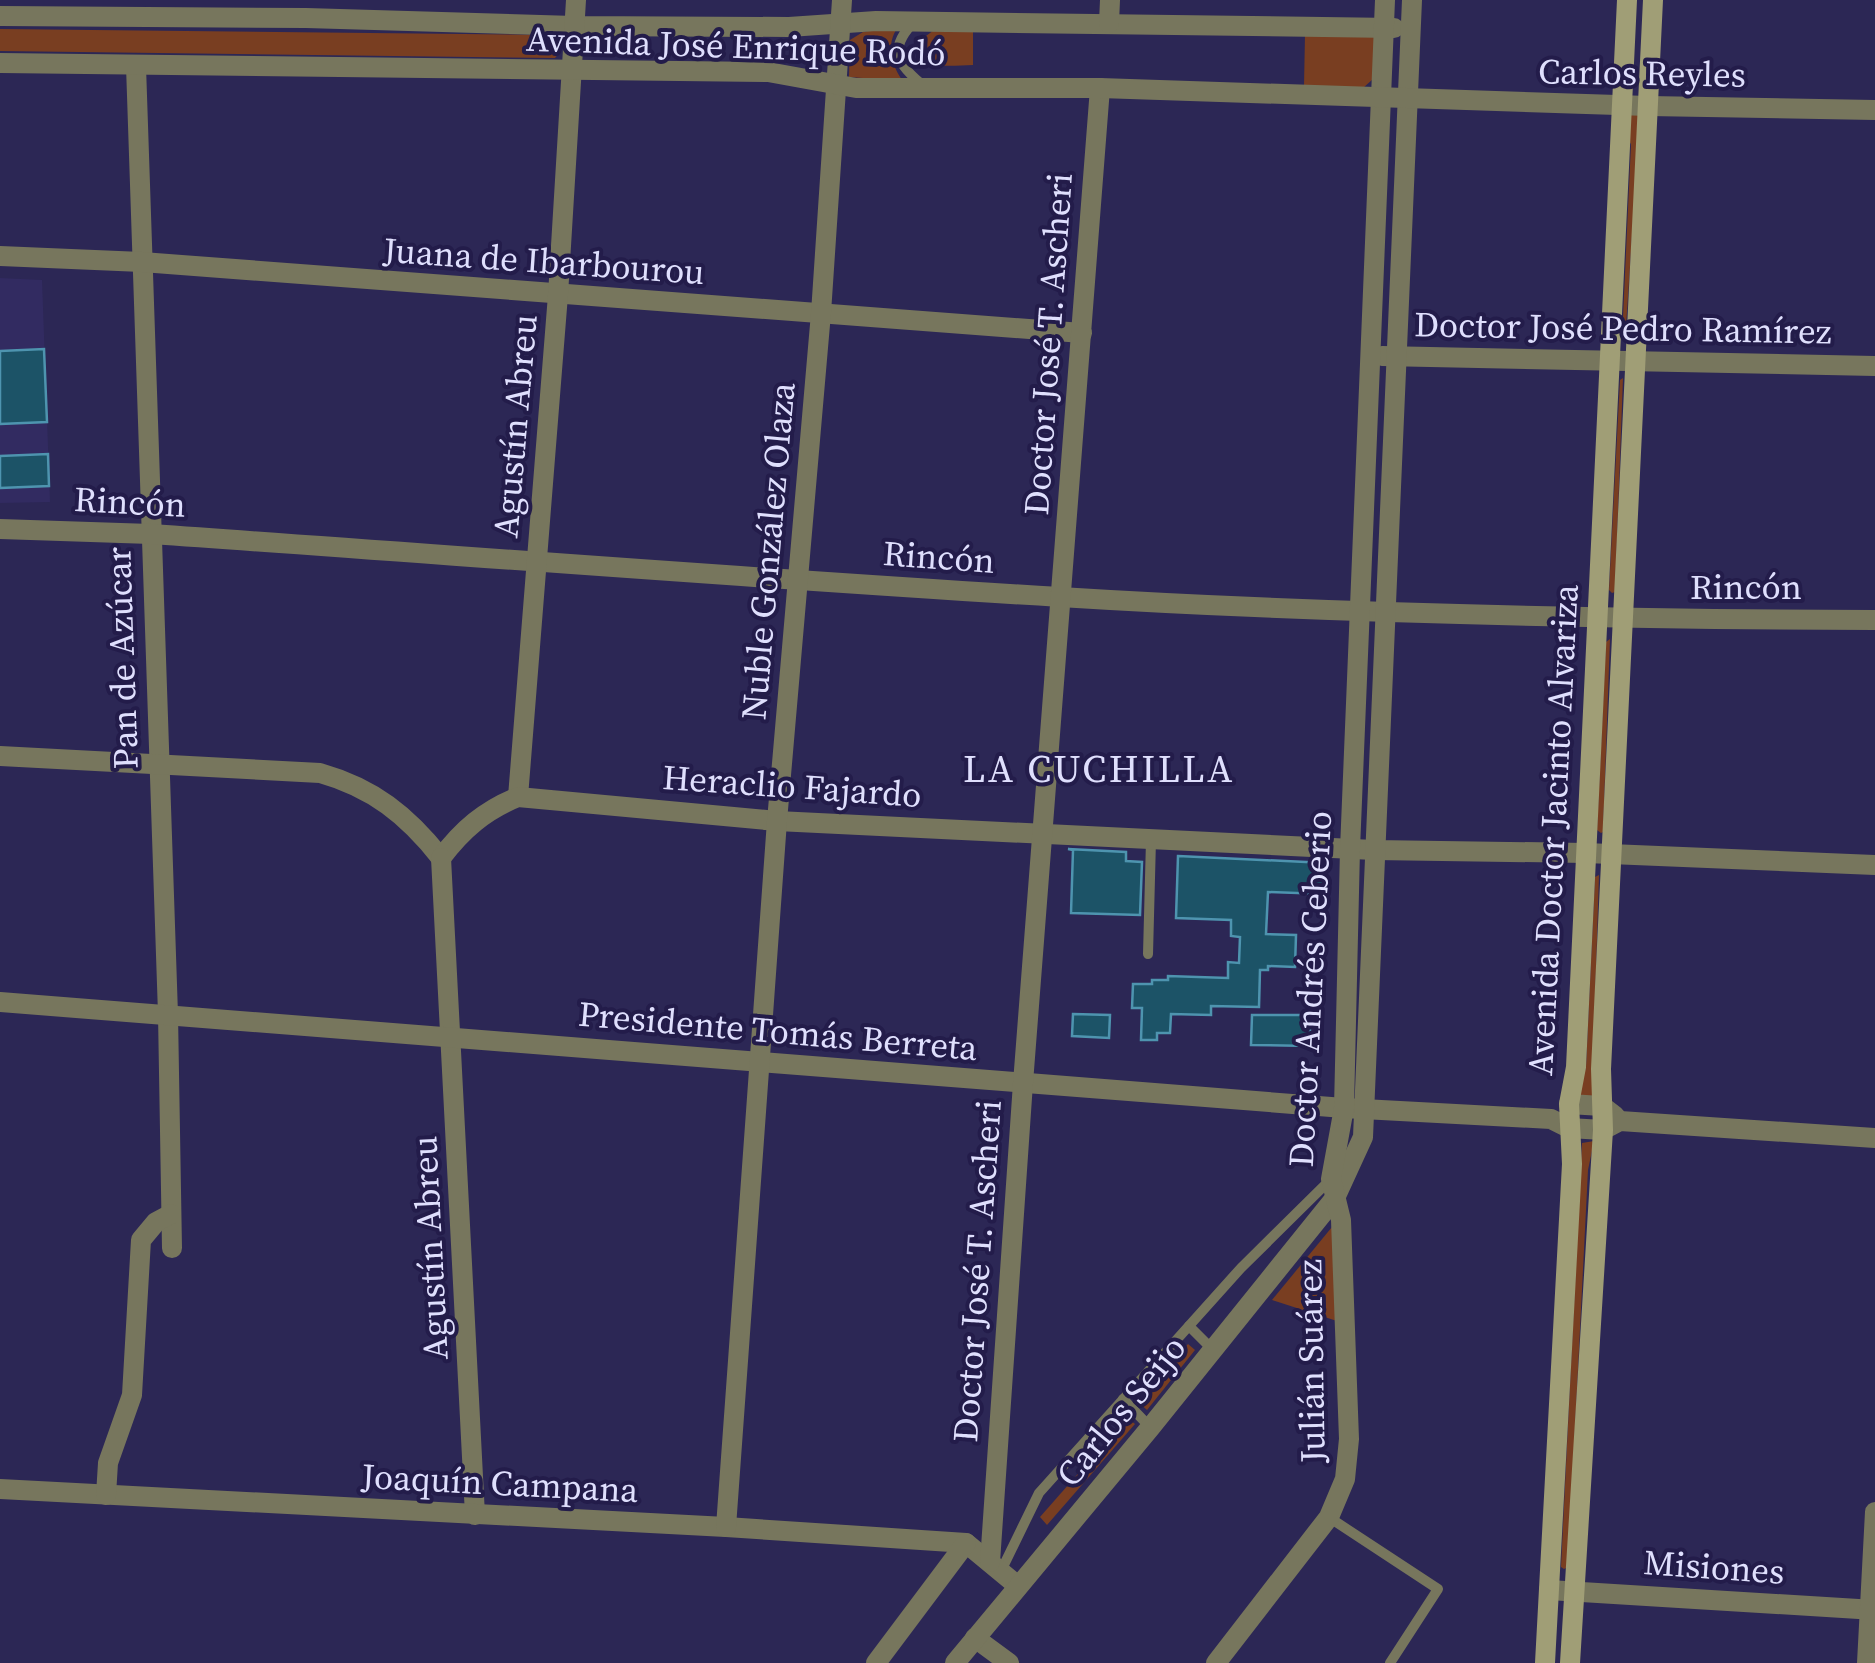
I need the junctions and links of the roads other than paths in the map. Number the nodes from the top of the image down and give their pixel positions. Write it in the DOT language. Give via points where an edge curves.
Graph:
graph roads {
  1 [pos="576,0"];
  2 [pos="1110,0"];
  3 [pos="1385,0"];
  4 [pos="1412,0"];
  5 [pos="1626,0"];
  6 [pos="1652,0"];
  7 [pos="306,9"];
  8 [pos="842,11"];
  9 [pos="0,16"];
  10 [pos="912,23"];
  11 [pos="1109,23"];
  12 [pos="574,26"];
  13 [pos="1384,28"];
  14 [pos="1411,29"];
  15 [pos="0,64"];
  16 [pos="136,66"];
  17 [pos="572,69"];
  18 [pos="838,86"];
  19 [pos="926,88"];
  20 [pos="1100,88"];
  21 [pos="1380,98"];
  22 [pos="1408,100"];
  23 [pos="1622,106"];
  24 [pos="1648,106"];
  25 [pos="1875,110"];
  26 [pos="0,256"];
  27 [pos="142,262"];
  28 [pos="558,296"];
  29 [pos="822,313"];
  30 [pos="1082,333"];
  31 [pos="1370,355"];
  32 [pos="1396,356"];
  33 [pos="1611,359"];
  34 [pos="1637,359"];
  35 [pos="1875,366"];
  36 [pos="0,529"];
  37 [pos="150,534"];
  38 [pos="536,560"];
  39 [pos="799,580"];
  40 [pos="1062,598"];
  41 [pos="1361,612"];
  42 [pos="1385,612"];
  43 [pos="1597,618"];
  44 [pos="1623,619"];
  45 [pos="1875,620"];
  46 [pos="0,756"];
  47 [pos="159,764"];
  48 [pos="518,797"];
  49 [pos="777,821"];
  50 [pos="1042,834"];
  51 [pos="1151,839"];
  52 [pos="1350,849"];
  53 [pos="1374,850"];
  54 [pos="1586,853"];
  55 [pos="1613,854"];
  56 [pos="441,858"];
  57 [pos="1875,865"];
  58 [pos="1148,954"];
  59 [pos="0,1002"];
  60 [pos="168,1014"];
  61 [pos="452,1037"];
  62 [pos="760,1063"];
  63 [pos="1022,1083"];
  64 [pos="1569,1104"];
  65 [pos="1602,1106"];
  66 [pos="1354,1108"];
  67 [pos="1560,1124"];
  68 [pos="1612,1125"];
  69 [pos="1875,1138"];
  70 [pos="1333,1188"];
  71 [pos="171,1214"];
  72 [pos="172,1248"];
  73 [pos="1242,1268"];
  74 [pos="1264,1287"];
  75 [pos="1189,1326"];
  76 [pos="1214,1350"];
  77 [pos="1123,1399"];
  78 [pos="1150,1428"];
  79 [pos="0,1489"];
  80 [pos="106,1494"];
  81 [pos="1875,1512"];
  82 [pos="476,1515"];
  83 [pos="1329,1517"];
  84 [pos="726,1527"];
  85 [pos="966,1543"];
  86 [pos="996,1566"];
  87 [pos="1018,1586"];
  88 [pos="1549,1590"];
  89 [pos="1573,1591"];
  90 [pos="1873,1609"];
  91 [pos="975,1638"];
  92 [pos="876,1663"];
  93 [pos="954,1663"];
  94 [pos="1009,1663"];
  95 [pos="1216,1663"];
  96 [pos="1390,1663"];
  97 [pos="1546,1663"];
  98 [pos="1570,1663"];
  99 [pos="1867,1663"];
  1 -- 12 [label="street, Agustín Abreu"];
  2 -- 11 [label="street"];
  3 -- 13 [label="street, Doctor Andrés Ceberio"];
  4 -- 14 [label="street, Doctor Andrés Ceberio"];
  5 -- 23 [label="main road, Avenida Doctor Jacinto Alvariza"];
  6 -- 24 [label="main road, Avenida Doctor Jacinto Alvariza"];
  7 -- 9 [label="street, Avenida José Enrique Rodó"];
  7 -- 12 [label="street, Avenida José Enrique Rodó"];
  8 -- 10 [label="street, Avenida José Enrique Rodó"];
  8 -- 12 [label="street, Avenida José Enrique Rodó" via="789,27"];
  8 -- 18 [label="street, Nuble González Olaza"];
  10 -- 11 [label="street, Avenida José Enrique Rodó"];
  10 -- 19 [label="lane" via="898,51 902,66"];
  11 -- 13 [label="street, Avenida José Enrique Rodó"];
  12 -- 17 [label="street, Agustín Abreu"];
  13 -- 14 [label="street, Avenida José Enrique Rodó"];
  13 -- 21 [label="street, Doctor Andrés Ceberio"];
  14 -- 22 [label="street, Doctor Andrés Ceberio"];
  15 -- 16 [label="street, Avenida José Enrique Rodó"];
  16 -- 17 [label="street, Avenida José Enrique Rodó"];
  16 -- 27 [label="street, Pan de Azúcar"];
  17 -- 18 [label="street, Avenida José Enrique Rodó" via="768,72"];
  17 -- 28 [label="street, Agustín Abreu"];
  18 -- 19 [label="street, Avenida José Enrique Rodó"];
  18 -- 29 [label="street, Nuble González Olaza"];
  19 -- 20 [label="street, Avenida José Enrique Rodó"];
  20 -- 21 [label="street, Avenida José Enrique Rodó"];
  20 -- 30 [label="street, Doctor José T. Ascheri"];
  21 -- 22 [label="street, Avenida José Enrique Rodó"];
  21 -- 31 [label="street, Doctor Andrés Ceberio"];
  22 -- 23 [label="street, Carlos Reyles"];
  22 -- 32 [label="street, Doctor Andrés Ceberio"];
  23 -- 24 [label="street, Carlos Reyles"];
  23 -- 33 [label="main road, Avenida Doctor Jacinto Alvariza"];
  24 -- 25 [label="street, Carlos Reyles"];
  24 -- 34 [label="main road, Avenida Doctor Jacinto Alvariza"];
  26 -- 27 [label="street, Juana de Ibarbourou"];
  27 -- 28 [label="street, Juana de Ibarbourou"];
  27 -- 37 [label="street, Pan de Azúcar"];
  28 -- 29 [label="street, Juana de Ibarbourou"];
  28 -- 38 [label="street, Agustín Abreu"];
  29 -- 30 [label="street, Juana de Ibarbourou"];
  29 -- 39 [label="street, Nuble González Olaza"];
  30 -- 40 [label="street, Doctor José T. Ascheri"];
  31 -- 32 [label="street, Doctor José Pedro Ramírez"];
  31 -- 41 [label="street, Doctor Andrés Ceberio"];
  32 -- 33 [label="street, Doctor José Pedro Ramírez"];
  32 -- 42 [label="street, Doctor Andrés Ceberio"];
  33 -- 34 [label="street, Doctor José Pedro Ramírez"];
  33 -- 43 [label="main road, Avenida Doctor Jacinto Alvariza"];
  34 -- 35 [label="street, Doctor José Pedro Ramírez"];
  34 -- 44 [label="main road, Avenida Doctor Jacinto Alvariza"];
  36 -- 37 [label="street, Rincón"];
  37 -- 38 [label="street, Rincón"];
  37 -- 47 [label="street, Pan de Azúcar"];
  38 -- 39 [label="street, Rincón"];
  38 -- 48 [label="street, Agustín Abreu"];
  39 -- 40 [label="street, Rincón"];
  39 -- 49 [label="street, Nuble González Olaza"];
  40 -- 41 [label="street, Rincón"];
  40 -- 50 [label="street, Doctor José T. Ascheri"];
  41 -- 42 [label="street, Rincón"];
  41 -- 52 [label="street, Doctor Andrés Ceberio"];
  42 -- 43 [label="street, Rincón"];
  42 -- 53 [label="street, Doctor Andrés Ceberio"];
  43 -- 44 [label="street, Rincón"];
  43 -- 54 [label="main road, Avenida Doctor Jacinto Alvariza"];
  44 -- 45 [label="street, Rincón"];
  44 -- 55 [label="main road, Avenida Doctor Jacinto Alvariza"];
  46 -- 47 [label="street"];
  47 -- 56 [label="street" via="290,769 349,781 398,810"];
  47 -- 60 [label="street, Pan de Azúcar"];
  48 -- 49 [label="street, Heraclio Fajardo"];
  48 -- 56 [label="street" via="492,807"];
  49 -- 50 [label="street, Heraclio Fajardo"];
  49 -- 62 [label="street, Nuble González Olaza"];
  50 -- 51 [label="street, Heraclio Fajardo"];
  50 -- 63 [label="street, Doctor José T. Ascheri"];
  51 -- 52 [label="street, Heraclio Fajardo"];
  51 -- 58 [label="lane"];
  52 -- 53 [label="street, Heraclio Fajardo"];
  52 -- 66 [label="street, Doctor Andrés Ceberio"];
  53 -- 54 [label="street, Heraclio Fajardo"];
  53 -- 66 [label="street, Doctor Andrés Ceberio"];
  54 -- 55 [label="street, Heraclio Fajardo"];
  54 -- 64 [label="main road, Avenida Doctor Jacinto Alvariza"];
  55 -- 57 [label="street, Heraclio Fajardo"];
  55 -- 65 [label="main road, Avenida Doctor Jacinto Alvariza"];
  56 -- 61 [label="street, Agustín Abreu"];
  59 -- 60 [label="street, Presidente Tomás Berreta"];
  60 -- 61 [label="street, Presidente Tomás Berreta"];
  60 -- 71 [label="street, Pan de Azúcar"];
  61 -- 62 [label="street, Presidente Tomás Berreta"];
  61 -- 82 [label="street, Agustín Abreu"];
  62 -- 63 [label="street, Presidente Tomás Berreta"];
  62 -- 84 [label="street, Nuble González Olaza"];
  63 -- 66 [label="street, Presidente Tomás Berreta"];
  63 -- 86 [label="street, Doctor José T. Ascheri"];
  64 -- 65 [label="street"];
  64 -- 67 [label="main road, Avenida Doctor Jacinto Alvariza"];
  65 -- 68 [label="main road, Avenida Doctor Jacinto Alvariza"];
  66 -- 67 [label="street, Presidente Tomás Berreta"];
  66 -- 70 [label="street, Doctor Andrés Ceberio" via="1363,1137"];
  67 -- 68 [label="street, Presidente Tomás Berreta"];
  67 -- 88 [label="main road, Avenida Doctor Jacinto Alvariza" via="1572,1164"];
  68 -- 69 [label="street, Presidente Tomás Berreta"];
  68 -- 89 [label="main road, Avenida Doctor Jacinto Alvariza"];
  70 -- 73 [label="lane"];
  70 -- 74 [label="street, Carlos Seijo"];
  70 -- 83 [label="street, Julián Suárez" via="1341,1220 1349,1439 1346,1479"];
  71 -- 72 [label="street, Pan de Azúcar"];
  71 -- 80 [label="street" via="141,1240 132,1395 108,1463"];
  73 -- 74 [label="lane"];
  73 -- 75 [label="lane"];
  74 -- 76 [label="street, Carlos Seijo"];
  75 -- 76 [label="lane"];
  75 -- 77 [label="lane"];
  76 -- 78 [label="street, Carlos Seijo"];
  77 -- 78 [label="lane"];
  77 -- 86 [label="lane" via="1039,1494"];
  78 -- 87 [label="street, Carlos Seijo"];
  79 -- 80 [label="street, Joaquín Campana"];
  80 -- 82 [label="street, Joaquín Campana"];
  81 -- 90 [label="street"];
  82 -- 84 [label="street, Joaquín Campana"];
  83 -- 95 [label="street, Julián Suárez"];
  83 -- 96 [label="lane" via="1438,1589"];
  84 -- 85 [label="street, Joaquín Campana"];
  85 -- 86 [label="street"];
  85 -- 92 [label="street"];
  86 -- 87 [label="street"];
  87 -- 91 [label="street, Carlos Seijo"];
  88 -- 89 [label="street, Misiones"];
  88 -- 97 [label="main road, Avenida Doctor Jacinto Alvariza"];
  89 -- 90 [label="street, Misiones"];
  89 -- 98 [label="main road, Avenida Doctor Jacinto Alvariza"];
  90 -- 99 [label="street"];
  91 -- 93 [label="street, Carlos Seijo"];
  91 -- 94 [label="street"];
}
